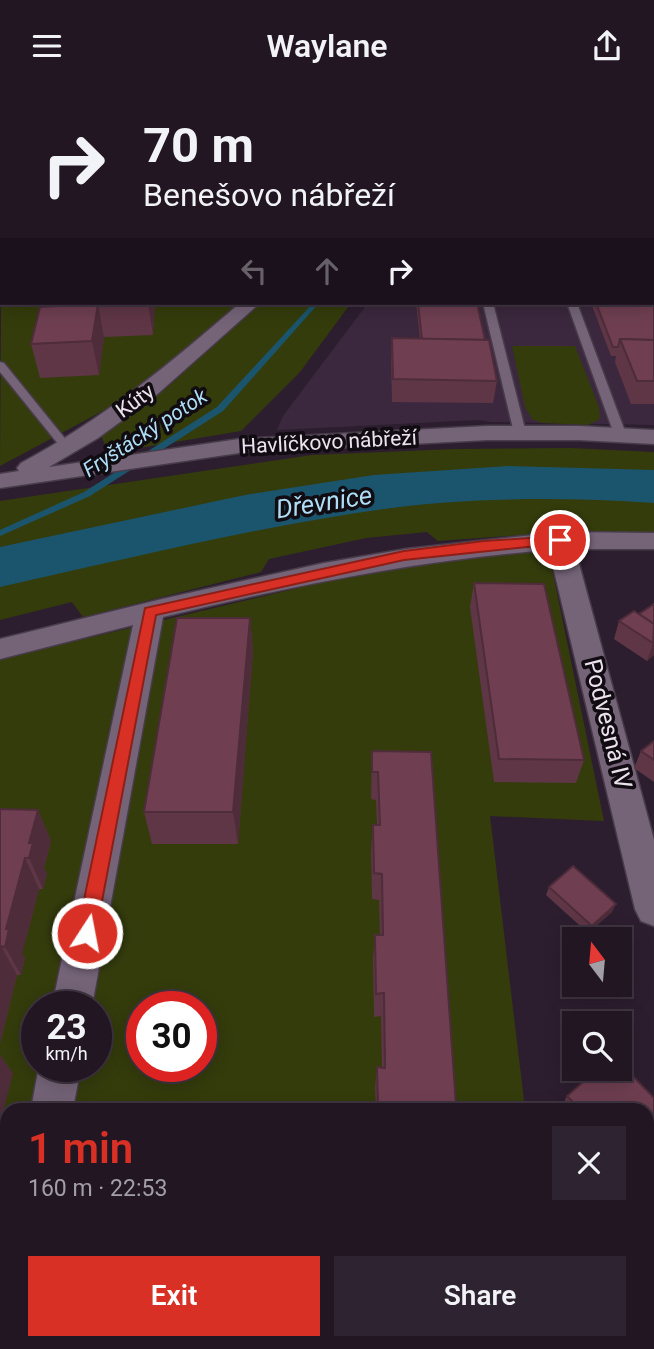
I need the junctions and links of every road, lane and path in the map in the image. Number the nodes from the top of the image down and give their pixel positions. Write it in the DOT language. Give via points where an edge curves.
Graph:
graph roads {
  1 [pos="249,305"];
  2 [pos="488,305"];
  3 [pos="573,305"];
  4 [pos="0,365"];
  5 [pos="12,380"];
  6 [pos="0,384"];
  7 [pos="520,433"];
  8 [pos="620,434"];
  9 [pos="654,437"];
  10 [pos="67,448"];
  11 [pos="3,481"];
  12 [pos="560,540"];
  13 [pos="654,541"];
  14 [pos="150,611"];
  15 [pos="0,649"];
  16 [pos="654,909"];
  17 [pos="75,991"];
  18 [pos="58,1082"];
  19 [pos="53,1103"];
  1 -- 10 [label="street, Kúty" via="175,372"];
  2 -- 7 [label="lane"];
  3 -- 8 [label="lane"];
  4 -- 5 [label="lane"];
  5 -- 6 [label="lane"];
  5 -- 10 [label="lane"];
  7 -- 8 [label="street, Havlíčkovo nábřeží"];
  7 -- 11 [label="street, Havlíčkovo nábřeží" via="239,446"];
  8 -- 9 [label="street, Havlíčkovo nábřeží"];
  10 -- 11 [label="street, Kúty"];
  12 -- 13 [label="street"];
  12 -- 14 [label="street" via="404,555"];
  12 -- 16 [label="street, Podvesná IV"];
  14 -- 15 [label="street"];
  14 -- 17 [label="street"];
  18 -- 19 [label="street"];
}
